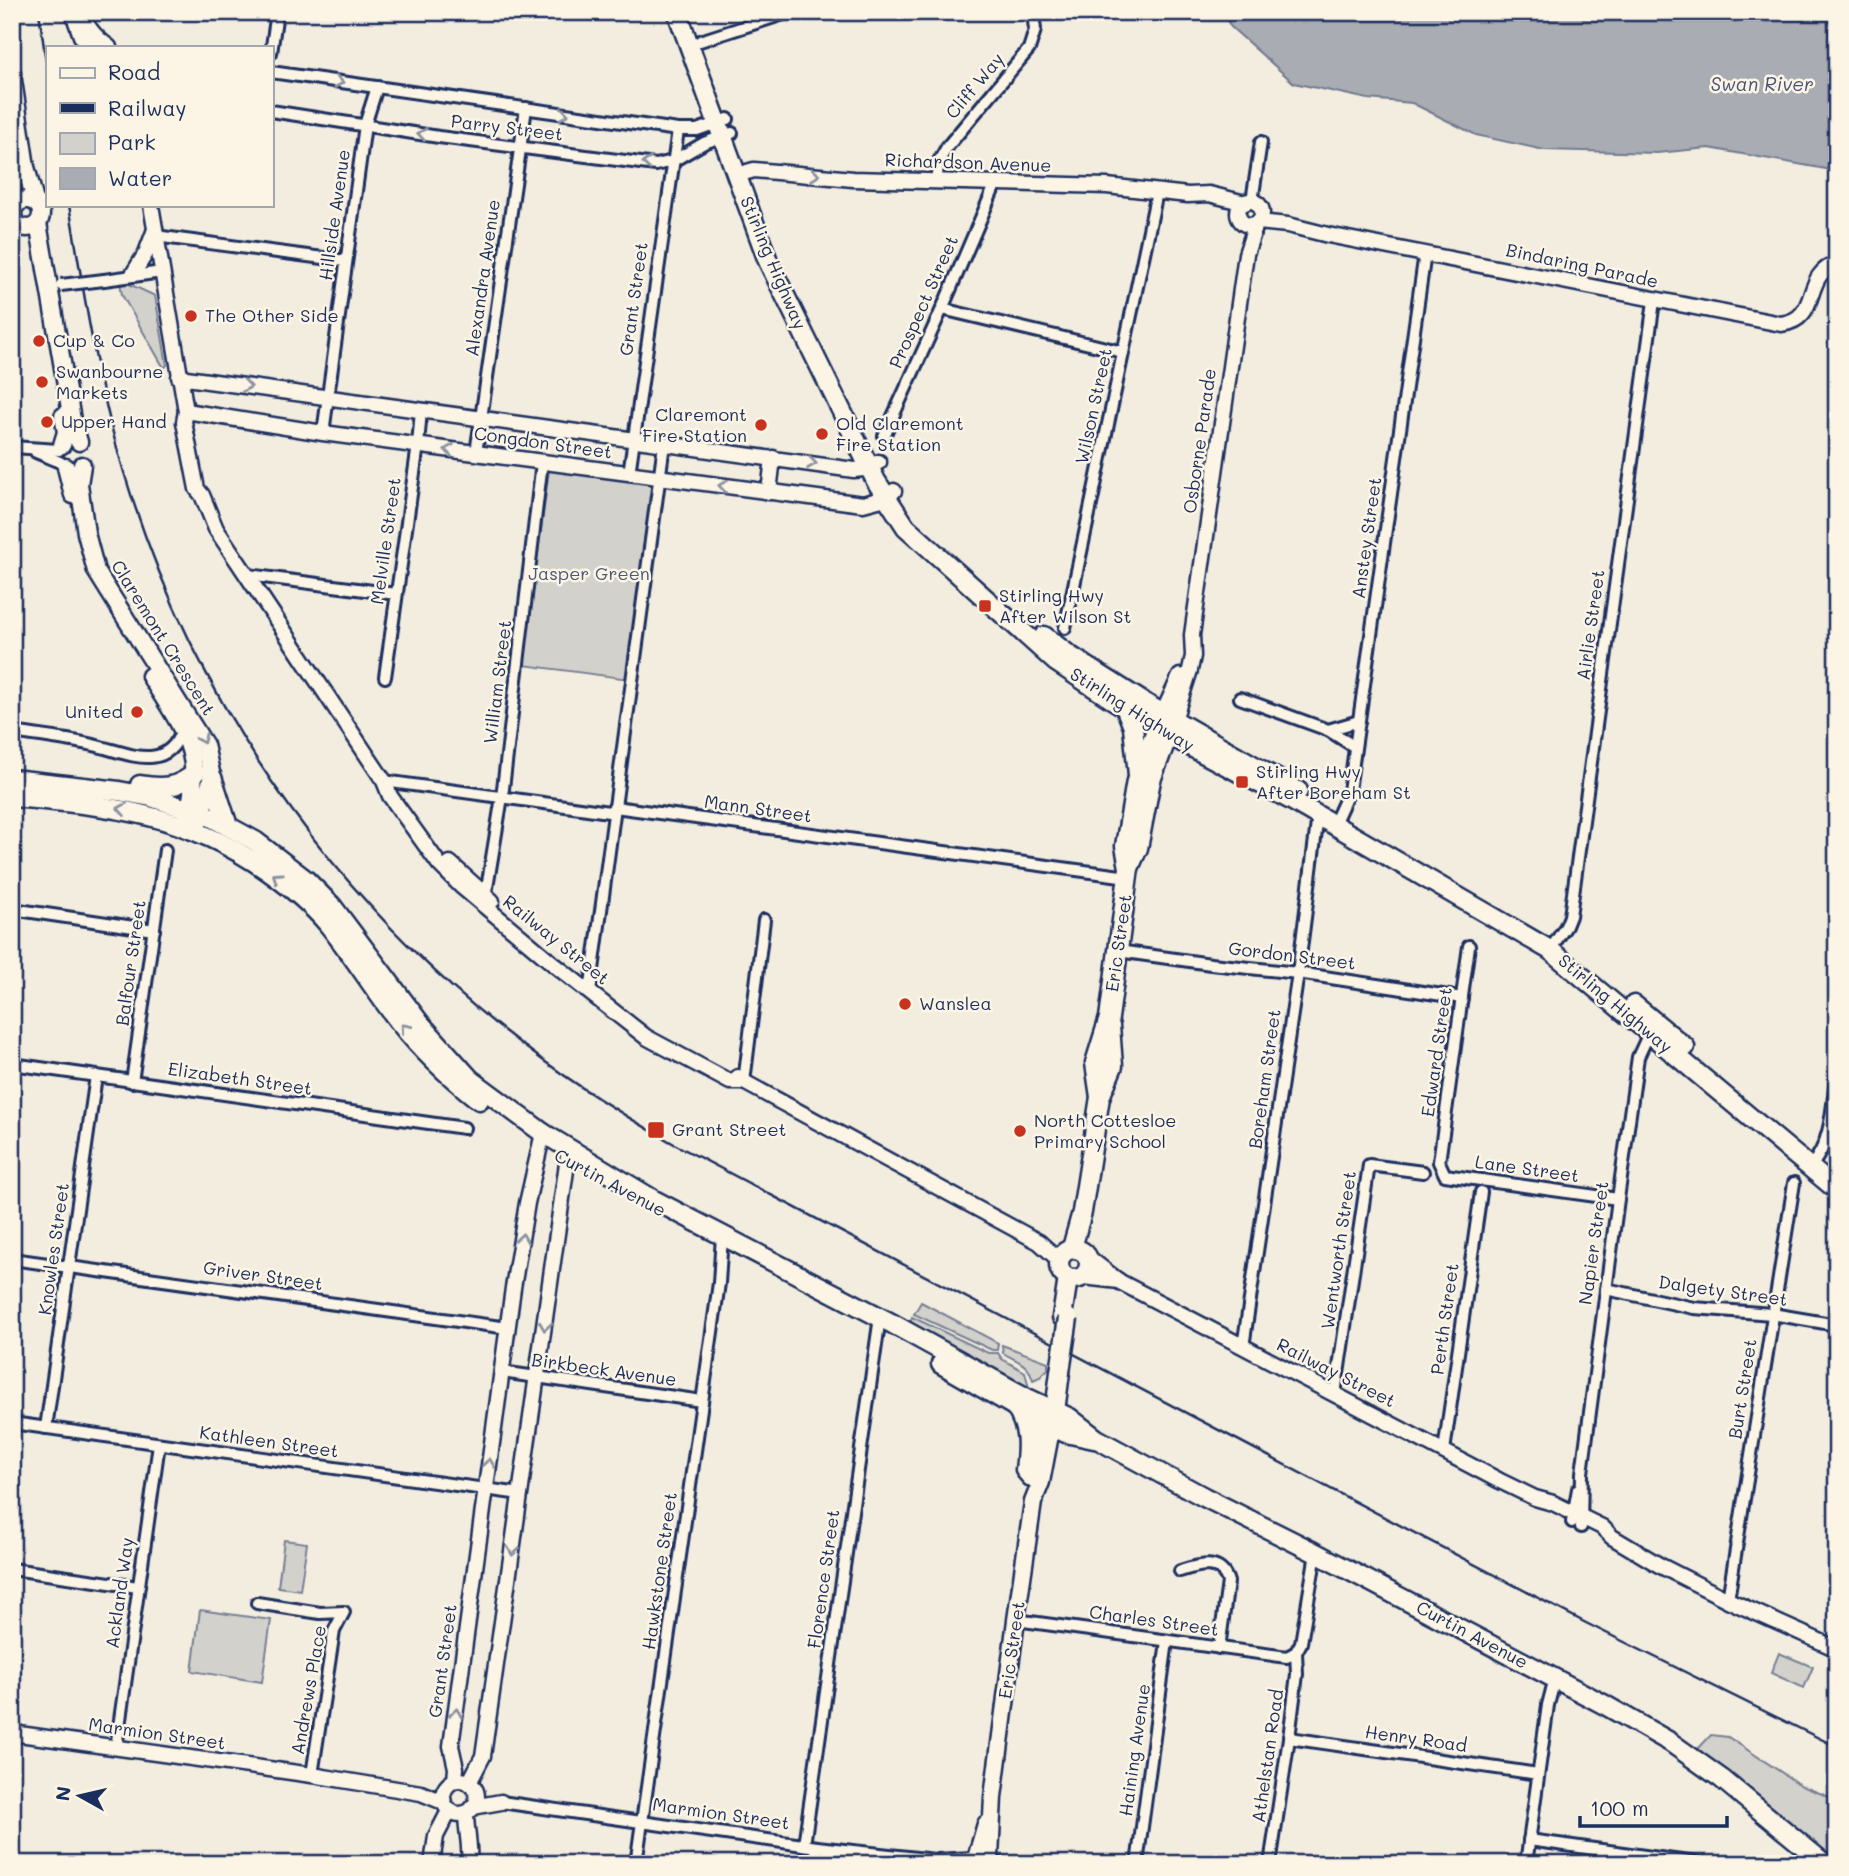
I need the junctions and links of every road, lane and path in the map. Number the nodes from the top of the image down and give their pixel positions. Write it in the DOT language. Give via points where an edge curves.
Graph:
graph roads {
  1 [pos="74,12"];
  2 [pos="82,12"];
  3 [pos="277,12"];
  4 [pos="677,12"];
  5 [pos="689,12"];
  6 [pos="790,12"];
  7 [pos="1034,12"];
  8 [pos="700,41"];
  9 [pos="90,46"];
  10 [pos="108,46"];
  11 [pos="272,46"];
  12 [pos="273,72"];
  13 [pos="12,74"];
  14 [pos="377,87"];
  15 [pos="526,108"];
  16 [pos="273,111"];
  17 [pos="365,125"];
  18 [pos="725,128"];
  19 [pos="678,130"];
  20 [pos="1261,142"];
  21 [pos="520,146"];
  22 [pos="673,161"];
  23 [pos="747,172"];
  24 [pos="936,181"];
  25 [pos="996,183"];
  26 [pos="1157,192"];
  27 [pos="31,200"];
  28 [pos="151,206"];
  29 [pos="1250,213"];
  30 [pos="20,219"];
  31 [pos="155,233"];
  32 [pos="1425,253"];
  33 [pos="346,261"];
  34 [pos="1837,264"];
  35 [pos="162,267"];
  36 [pos="133,274"];
  37 [pos="51,287"];
  38 [pos="1654,301"];
  39 [pos="942,309"];
  40 [pos="1123,352"];
  41 [pos="179,377"];
  42 [pos="328,397"];
  43 [pos="421,410"];
  44 [pos="186,411"];
  45 [pos="481,418"];
  46 [pos="323,433"];
  47 [pos="884,436"];
  48 [pos="634,439"];
  49 [pos="664,444"];
  50 [pos="418,445"];
  51 [pos="12,447"];
  52 [pos="65,453"];
  53 [pos="476,453"];
  54 [pos="773,458"];
  55 [pos="542,462"];
  56 [pos="82,464"];
  57 [pos="874,464"];
  58 [pos="629,474"];
  59 [pos="660,478"];
  60 [pos="769,492"];
  61 [pos="889,494"];
  62 [pos="248,575"];
  63 [pos="396,594"];
  64 [pos="1065,628"];
  65 [pos="385,677"];
  66 [pos="1240,698"];
  67 [pos="1125,707"];
  68 [pos="177,708"];
  69 [pos="1359,721"];
  70 [pos="1166,724"];
  71 [pos="182,729"];
  72 [pos="1328,730"];
  73 [pos="12,732"];
  74 [pos="1355,747"];
  75 [pos="204,775"];
  76 [pos="1138,775"];
  77 [pos="12,779"];
  78 [pos="384,781"];
  79 [pos="88,787"];
  80 [pos="12,797"];
  81 [pos="502,797"];
  82 [pos="615,807"];
  83 [pos="193,819"];
  84 [pos="1327,820"];
  85 [pos="228,826"];
  86 [pos="165,850"];
  87 [pos="1129,872"];
  88 [pos="485,901"];
  89 [pos="12,909"];
  90 [pos="764,920"];
  91 [pos="154,930"];
  92 [pos="1468,946"];
  93 [pos="1554,946"];
  94 [pos="1118,951"];
  95 [pos="1298,972"];
  96 [pos="591,988"];
  97 [pos="1462,998"];
  98 [pos="1652,1028"];
  99 [pos="12,1064"];
  100 [pos="1837,1072"];
  101 [pos="96,1076"];
  102 [pos="132,1082"];
  103 [pos="744,1082"];
  104 [pos="464,1128"];
  105 [pos="541,1139"];
  106 [pos="568,1155"];
  107 [pos="1439,1162"];
  108 [pos="1813,1163"];
  109 [pos="1423,1172"];
  110 [pos="1837,1176"];
  111 [pos="1794,1183"];
  112 [pos="1837,1190"];
  113 [pos="1481,1192"];
  114 [pos="1618,1199"];
  115 [pos="725,1241"];
  116 [pos="1074,1253"];
  117 [pos="12,1259"];
  118 [pos="69,1267"];
  119 [pos="1075,1278"];
  120 [pos="1120,1282"];
  121 [pos="1606,1289"];
  122 [pos="1772,1314"];
  123 [pos="879,1322"];
  124 [pos="1837,1325"];
  125 [pos="508,1328"];
  126 [pos="1243,1347"];
  127 [pos="502,1373"];
  128 [pos="538,1378"];
  129 [pos="1335,1394"];
  130 [pos="702,1401"];
  131 [pos="1015,1407"];
  132 [pos="1048,1416"];
  133 [pos="12,1423"];
  134 [pos="46,1427"];
  135 [pos="159,1444"];
  136 [pos="1444,1451"];
  137 [pos="1031,1477"];
  138 [pos="486,1490"];
  139 [pos="521,1494"];
  140 [pos="1033,1502"];
  141 [pos="1577,1520"];
  142 [pos="1317,1553"];
  143 [pos="12,1569"];
  144 [pos="1180,1571"];
  145 [pos="138,1587"];
  146 [pos="1728,1600"];
  147 [pos="257,1603"];
  148 [pos="1016,1620"];
  149 [pos="1167,1641"];
  150 [pos="1219,1648"];
  151 [pos="1837,1649"];
  152 [pos="1292,1655"];
  153 [pos="1555,1678"];
  154 [pos="12,1733"];
  155 [pos="1289,1738"];
  156 [pos="116,1748"];
  157 [pos="1538,1774"];
  158 [pos="312,1775"];
  159 [pos="460,1797"];
  160 [pos="501,1802"];
  161 [pos="642,1822"];
  162 [pos="1530,1840"];
  163 [pos="804,1845"];
  164 [pos="817,1847"];
  165 [pos="986,1861"];
  166 [pos="940,1862"];
  167 [pos="432,1864"];
  168 [pos="469,1864"];
  169 [pos="636,1864"];
  170 [pos="815,1864"];
  171 [pos="1137,1864"];
  172 [pos="1270,1864"];
  173 [pos="1526,1864"];
  174 [pos="1703,1864"];
  175 [pos="1825,1864"];
  1 -- 9 [label="street" via="81,36"];
  2 -- 10 [label="street" via="92,32"];
  3 -- 11 [label="street"];
  4 -- 18 [label="main road, Stirling Highway"];
  5 -- 8 [label="main road, Stirling Highway"];
  6 -- 8 [label="street"];
  7 -- 24 [label="street, Cliff Way" via="1029,49 947,146"];
  8 -- 18 [label="main road, Stirling Highway"];
  12 -- 14 [label="street, Parry Street, one-way"];
  13 -- 27 [label="main road, Claremont Crescent"];
  14 -- 15 [label="street, Parry Street"];
  14 -- 17 [label="street, Hillside Avenue"];
  15 -- 19 [label="street, Parry Street, one-way"];
  15 -- 21 [label="street, Alexandra Avenue"];
  16 -- 17 [label="street, Parry Street"];
  21 -- 17 [label="street, Parry Street, one-way"];
  17 -- 33 [label="street, Hillside Avenue"];
  18 -- 19 [label="street, Parry Street"];
  18 -- 22 [label="street, Parry Street"];
  18 -- 23 [label="main road, Stirling Highway"];
  18 -- 57 [label="main road, Stirling Highway" via="768,261"];
  19 -- 22 [label="street, Grant Street"];
  20 -- 29 [label="street, Osborne Parade"];
  22 -- 21 [label="street, Parry Street, one-way" via="656,165"];
  21 -- 45 [label="street, Alexandra Avenue"];
  22 -- 48 [label="street, Grant Street"];
  23 -- 24 [label="street, Richardson Avenue, one-way"];
  23 -- 57 [label="main road, Stirling Highway" via="782,266"];
  24 -- 25 [label="street, Richardson Avenue"];
  25 -- 26 [label="street, Richardson Avenue"];
  25 -- 39 [label="street, Prospect Street"];
  26 -- 29 [label="street, Richardson Avenue" via="1188,195"];
  26 -- 40 [label="street, Wilson Street"];
  27 -- 30 [label="main road" via="17,203"];
  27 -- 30 [label="main road, Claremont Crescent" via="42,214"];
  28 -- 31 [label="street, Railway Street"];
  29 -- 32 [label="street, Bindaring Parade" via="1328,235"];
  29 -- 70 [label="street, Osborne Parade" via="1192,635 1192,663"];
  30 -- 37 [label="main road, Claremont Crescent"];
  31 -- 33 [label="street"];
  31 -- 35 [label="street, Railway Street"];
  31 -- 36 [label="street"];
  32 -- 38 [label="street, Bindaring Parade"];
  32 -- 69 [label="street, Anstey Street"];
  33 -- 42 [label="street, Hillside Avenue"];
  34 -- 38 [label="street, Bindaring Parade" via="1819,276 1802,316 1792,323"];
  35 -- 36 [label="street"];
  35 -- 41 [label="street, Railway Street"];
  36 -- 37 [label="street, bridge"];
  37 -- 52 [label="main road, Claremont Crescent"];
  38 -- 93 [label="street, Airlie Street" via="1571,906"];
  39 -- 40 [label="street"];
  39 -- 47 [label="street, Prospect Street"];
  40 -- 64 [label="street, Wilson Street"];
  41 -- 42 [label="street, Congdon Street, one-way"];
  41 -- 44 [label="street, Railway Street"];
  42 -- 43 [label="street, Congdon Street"];
  42 -- 46 [label="street, Hillside Avenue"];
  43 -- 45 [label="street, Congdon Street"];
  43 -- 50 [label="street, Melville Street"];
  44 -- 46 [label="street, Congdon Street"];
  44 -- 62 [label="street, Railway Street" via="195,433 205,486 202,495 216,529"];
  45 -- 48 [label="street, Congdon Street"];
  45 -- 53 [label="street, Alexandra Avenue"];
  46 -- 50 [label="street, Congdon Street"];
  48 -- 49 [label="street, Congdon Street"];
  48 -- 58 [label="street, Grant Street"];
  49 -- 54 [label="street, Congdon Street"];
  49 -- 59 [label="street"];
  53 -- 50 [label="street, Congdon Street, one-way"];
  50 -- 63 [label="street, Melville Street"];
  51 -- 52 [label="street"];
  52 -- 56 [label="main road" via="75,469"];
  52 -- 56 [label="main road, Claremont Crescent" via="86,452"];
  52 -- 68 [label="main road, Claremont Crescent" via="80,548 93,585"];
  53 -- 55 [label="street, Congdon Street"];
  54 -- 57 [label="street, Congdon Street, one-way" via="854,470"];
  54 -- 60 [label="street"];
  55 -- 58 [label="street, Congdon Street"];
  55 -- 81 [label="street, William Street"];
  56 -- 68 [label="main road, Claremont Crescent" via="79,484 96,571"];
  57 -- 61 [label="main road, Stirling Highway"];
  58 -- 59 [label="street, Congdon Street"];
  60 -- 59 [label="street, Congdon Street, one-way"];
  59 -- 82 [label="street"];
  60 -- 61 [label="street, Congdon Street" via="863,504"];
  61 -- 67 [label="main road, Stirling Highway" via="906,527 1030,639 1056,662"];
  61 -- 70 [label="main road, Stirling Highway" via="1052,643"];
  62 -- 63 [label="street"];
  62 -- 78 [label="street, Railway Street"];
  63 -- 65 [label="street, Melville Street"];
  66 -- 72 [label="street"];
  67 -- 70 [label="main road, Stirling Highway"];
  67 -- 76 [label="main road" via="1133,727"];
  68 -- 71 [label="main road, Claremont Crescent"];
  68 -- 75 [label="main road, Claremont Crescent, one-way" via="205,744"];
  69 -- 72 [label="street"];
  69 -- 74 [label="street, Anstey Street"];
  70 -- 76 [label="main road, Eric Street"];
  70 -- 84 [label="main road, Stirling Highway"];
  70 -- 87 [label="main road, Eric Street" via="1139,848"];
  71 -- 73 [label="street" via="168,751 144,757"];
  71 -- 75 [label="main road, Claremont Crescent"];
  72 -- 74 [label="street"];
  74 -- 84 [label="street, Anstey Street" via="1349,791"];
  75 -- 79 [label="main road" via="170,787 121,781"];
  75 -- 83 [label="main road, Claremont Crescent"];
  75 -- 85 [label="main road"];
  76 -- 87 [label="main road, Eric Street" via="1125,846"];
  77 -- 79 [label="main road"];
  78 -- 81 [label="street, Mann Street"];
  78 -- 88 [label="street, Railway Street" via="439,864"];
  79 -- 83 [label="main road" via="151,797"];
  83 -- 80 [label="main road, one-way"];
  81 -- 82 [label="street, Mann Street" via="608,812"];
  81 -- 88 [label="street, William Street"];
  82 -- 87 [label="street, Mann Street"];
  82 -- 96 [label="street"];
  83 -- 85 [label="main road, Curtin Avenue"];
  105 -- 83 [label="main road, Curtin Avenue, one-way" via="457,1083 402,1025 327,923 289,886"];
  84 -- 93 [label="main road, Stirling Highway"];
  84 -- 95 [label="street, Boreham Street"];
  85 -- 105 [label="main road, Curtin Avenue" via="306,880 332,906 419,1022 470,1079"];
  86 -- 91 [label="street, Balfour Street"];
  87 -- 94 [label="main road, Eric Street"];
  88 -- 96 [label="street, Railway Street"];
  89 -- 91 [label="street"];
  90 -- 103 [label="street"];
  91 -- 102 [label="street, Balfour Street"];
  92 -- 97 [label="street, Edward Street"];
  93 -- 98 [label="main road, Stirling Highway"];
  94 -- 95 [label="street, Gordon Street"];
  94 -- 116 [label="main road, Eric Street" via="1109,1018 1095,1063 1100,1097"];
  95 -- 97 [label="street, Gordon Street"];
  95 -- 126 [label="street, Boreham Street"];
  96 -- 103 [label="street, Railway Street" via="646,1037 730,1082"];
  97 -- 107 [label="street, Edward Street"];
  98 -- 108 [label="main road, Stirling Highway"];
  98 -- 114 [label="street, Napier Street" via="1638,1057"];
  99 -- 101 [label="street, Elizabeth Street"];
  100 -- 108 [label="street" via="1826,1142"];
  101 -- 102 [label="street, Elizabeth Street"];
  101 -- 118 [label="street, Knowles Street"];
  102 -- 104 [label="street, Elizabeth Street"];
  103 -- 116 [label="street, Railway Street" via="1039,1242"];
  105 -- 106 [label="main road, Curtin Avenue"];
  125 -- 105 [label="street, Grant Street, one-way"];
  106 -- 115 [label="main road, Curtin Avenue"];
  106 -- 128 [label="street, one-way"];
  107 -- 114 [label="street, Lane Street" via="1445,1175"];
  108 -- 110 [label="main road, Stirling Highway"];
  108 -- 112 [label="main road, Stirling Highway"];
  109 -- 129 [label="street, Wentworth Street" via="1369,1165"];
  111 -- 122 [label="street, Burt Street"];
  113 -- 136 [label="street, Perth Street"];
  114 -- 121 [label="street, Napier Street"];
  115 -- 123 [label="main road, Curtin Avenue"];
  115 -- 130 [label="street, Hawkstone Street"];
  116 -- 119 [label="main road, Eric Street" via="1089,1269"];
  116 -- 119 [label="main road" via="1061,1273"];
  116 -- 120 [label="street, Railway Street"];
  117 -- 118 [label="street, Griver Street"];
  118 -- 125 [label="street, Griver Street"];
  118 -- 134 [label="street, Knowles Street"];
  119 -- 120 [label="street, Railway Street"];
  119 -- 132 [label="main road, Eric Street"];
  120 -- 126 [label="street, Railway Street"];
  121 -- 122 [label="street, Dalgety Street" via="1695,1308"];
  121 -- 141 [label="street, Napier Street"];
  122 -- 124 [label="street, Dalgety Street"];
  122 -- 146 [label="street, Burt Street"];
  123 -- 131 [label="main road, Curtin Avenue"];
  123 -- 132 [label="main road, Curtin Avenue"];
  123 -- 163 [label="street, Florence Street"];
  125 -- 127 [label="street, Grant Street"];
  126 -- 129 [label="street, Railway Street"];
  127 -- 128 [label="street, Birkbeck Avenue"];
  138 -- 127 [label="street, Grant Street, one-way"];
  128 -- 130 [label="street, Birkbeck Avenue"];
  128 -- 139 [label="street"];
  129 -- 136 [label="street, Railway Street"];
  130 -- 161 [label="street, Hawkstone Street"];
  131 -- 132 [label="main road, Curtin Avenue"];
  131 -- 137 [label="main road" via="1027,1430 1025,1470"];
  132 -- 137 [label="main road, Eric Street"];
  132 -- 140 [label="main road, Eric Street" via="1041,1482"];
  132 -- 142 [label="main road, Curtin Avenue" via="1070,1418 1097,1439"];
  133 -- 134 [label="street, Kathleen Street"];
  134 -- 135 [label="street, Kathleen Street"];
  135 -- 138 [label="street, Kathleen Street"];
  135 -- 145 [label="street, Ackland Way"];
  136 -- 141 [label="street, Railway Street" via="1553,1503"];
  137 -- 140 [label="main road, Eric Street"];
  138 -- 139 [label="street, Kathleen Street"];
  159 -- 138 [label="street, Grant Street, one-way" via="451,1746"];
  139 -- 159 [label="street, one-way" via="483,1756"];
  140 -- 148 [label="main road, Eric Street"];
  141 -- 146 [label="street, Railway Street" via="1602,1527 1658,1565"];
  142 -- 152 [label="street, Athelstan Road" via="1301,1643"];
  142 -- 153 [label="main road, Curtin Avenue"];
  143 -- 145 [label="street"];
  144 -- 150 [label="street" via="1193,1561 1223,1571 1228,1582"];
  145 -- 156 [label="street, Ackland Way"];
  146 -- 151 [label="street, Railway Street"];
  147 -- 158 [label="street, Andrews Place" via="320,1613 349,1609 334,1630"];
  148 -- 149 [label="street, Charles Street"];
  148 -- 165 [label="main road, Eric Street"];
  149 -- 150 [label="street, Charles Street"];
  149 -- 171 [label="street, Haining Avenue"];
  150 -- 152 [label="street, Charles Street"];
  152 -- 155 [label="street, Athelstan Road" via="1297,1674"];
  153 -- 157 [label="street"];
  153 -- 175 [label="main road, Curtin Avenue" via="1678,1747"];
  154 -- 156 [label="street, Marmion Street"];
  155 -- 157 [label="street, Henry Road"];
  155 -- 172 [label="street, Athelstan Road"];
  156 -- 158 [label="street, Marmion Street"];
  157 -- 162 [label="street"];
  158 -- 159 [label="street, Marmion Street"];
  159 -- 160 [label="street, Marmion Street"];
  159 -- 167 [label="street" via="436,1836"];
  159 -- 168 [label="street, Grant Street" via="471,1846"];
  160 -- 161 [label="street, Marmion Street"];
  161 -- 163 [label="street, Marmion Street"];
  161 -- 169 [label="street, Hawkstone Street"];
  162 -- 173 [label="street"];
  162 -- 174 [label="street"];
  163 -- 164 [label="street, Marmion Street"];
  164 -- 166 [label="street, Marmion Street"];
  164 -- 170 [label="street"];
  165 -- 166 [label="street, Marmion Street"];
}
